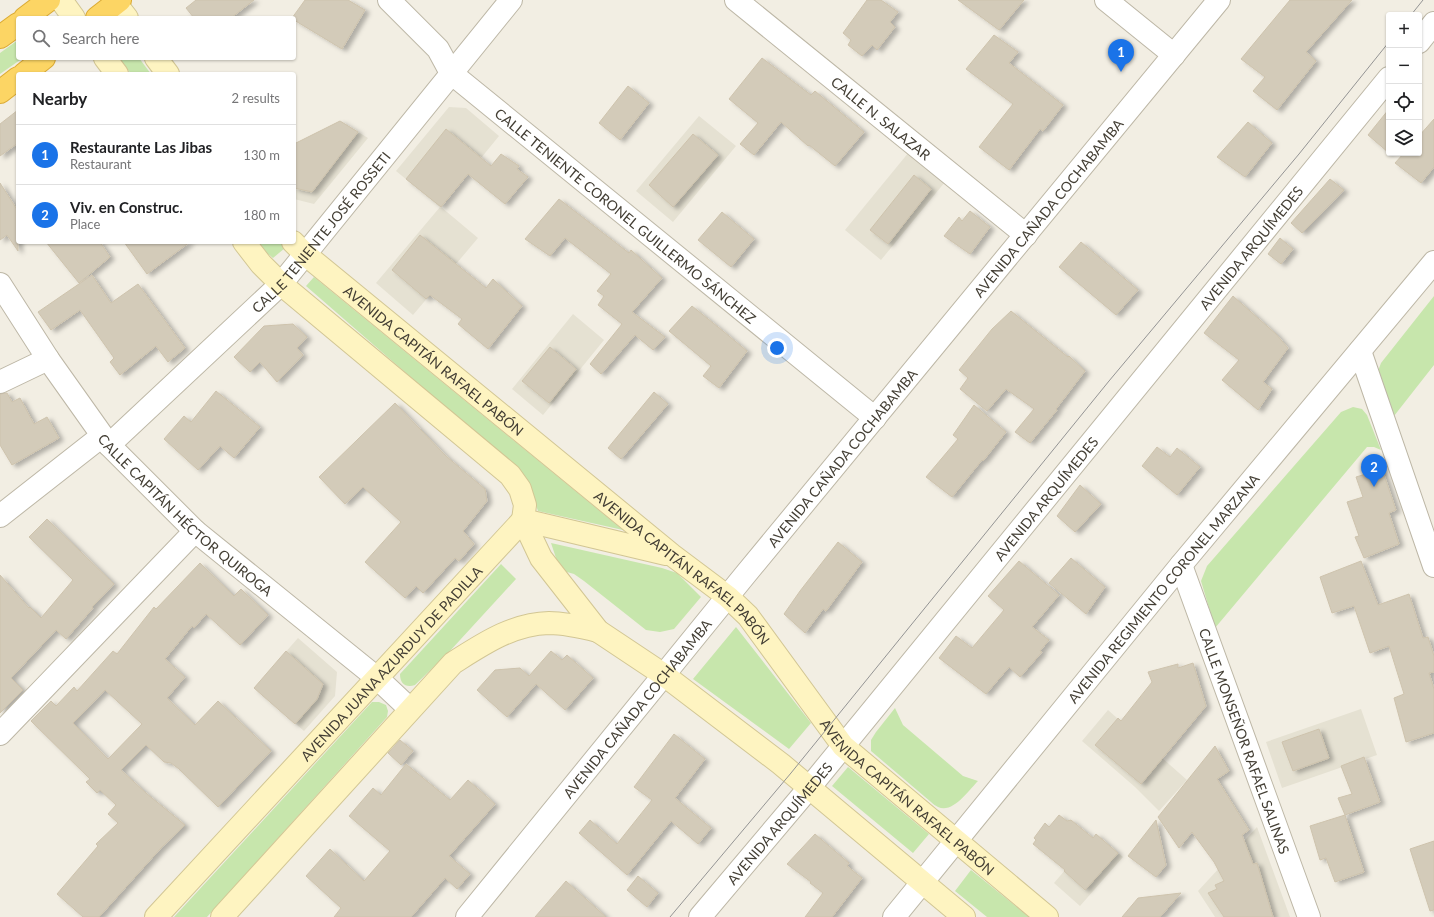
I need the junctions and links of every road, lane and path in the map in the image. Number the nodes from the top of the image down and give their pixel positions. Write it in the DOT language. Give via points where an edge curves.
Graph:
graph roads {
  1 [pos="49,0"];
  2 [pos="61,0"];
  3 [pos="389,0"];
  4 [pos="511,0"];
  5 [pos="736,0"];
  6 [pos="1106,0"];
  7 [pos="1219,0"];
  8 [pos="119,5"];
  9 [pos="28,16"];
  10 [pos="73,16"];
  11 [pos="100,16"];
  12 [pos="1434,23"];
  13 [pos="16,25"];
  14 [pos="0,37"];
  15 [pos="1422,38"];
  16 [pos="1174,55"];
  17 [pos="42,60"];
  18 [pos="106,60"];
  19 [pos="158,60"];
  20 [pos="26,72"];
  21 [pos="116,72"];
  22 [pos="166,72"];
  23 [pos="451,73"];
  24 [pos="16,80"];
  25 [pos="1386,82"];
  26 [pos="0,92"];
  27 [pos="1026,235"];
  28 [pos="246,244"];
  29 [pos="300,249"];
  30 [pos="1434,262"];
  31 [pos="0,284"];
  32 [pos="281,284"];
  33 [pos="1360,351"];
  34 [pos="48,359"];
  35 [pos="0,382"];
  36 [pos="875,418"];
  37 [pos="106,441"];
  38 [pos="0,516"];
  39 [pos="523,520"];
  40 [pos="195,531"];
  41 [pos="672,555"];
  42 [pos="1181,564"];
  43 [pos="1434,566"];
  44 [pos="728,597"];
  45 [pos="598,631"];
  46 [pos="664,675"];
  47 [pos="377,678"];
  48 [pos="410,709"];
  49 [pos="0,734"];
  50 [pos="843,746"];
  51 [pos="809,788"];
  52 [pos="956,842"];
  53 [pos="923,882"];
  54 [pos="156,917"];
  55 [pos="222,917"];
  56 [pos="466,917"];
  57 [pos="700,917"];
  58 [pos="894,917"];
  59 [pos="964,917"];
  60 [pos="1047,917"];
  61 [pos="1309,917"];
  1 -- 9 [label="highway"];
  2 -- 10 [label="main road"];
  3 -- 23 [label="street, CALLE TENIENTE CORONEL GUILLERMO SÁNCHEZ" via="438,48"];
  4 -- 23 [label="street, CALLE TENIENTE JOSÉ ROSSETI"];
  5 -- 27 [label="street, CALLE N. SALAZAR"];
  6 -- 16 [label="street"];
  7 -- 16 [label="street, AVENIDA CAÑADA COCHABAMBA"];
  8 -- 11 [label="highway"];
  12 -- 15 [label="street"];
  13 -- 14 [label="highway"];
  16 -- 27 [label="street, AVENIDA CAÑADA COCHABAMBA"];
  17 -- 20 [label="highway"];
  18 -- 21 [label="main road"];
  19 -- 22 [label="main road"];
  23 -- 29 [label="street, CALLE TENIENTE JOSÉ ROSSETI"];
  23 -- 36 [label="street, CALLE TENIENTE CORONEL GUILLERMO SÁNCHEZ"];
  24 -- 26 [label="highway"];
  25 -- 50 [label="street, AVENIDA ARQUÍMEDES"];
  27 -- 36 [label="street, AVENIDA CAÑADA COCHABAMBA"];
  28 -- 32 [label="main road"];
  29 -- 32 [label="street, CALLE TENIENTE JOSÉ ROSSETI"];
  29 -- 41 [label="main road, AVENIDA CAPITÁN RAFAEL PABÓN"];
  30 -- 33 [label="street, AVENIDA REGIMIENTO CORONEL MARZANA"];
  31 -- 34 [label="street, CALLE CAPITÁN HÉCTOR QUIROGA"];
  32 -- 37 [label="street, CALLE TENIENTE JOSÉ ROSSETI"];
  32 -- 39 [label="main road" via="510,475 520,489 525,505"];
  33 -- 42 [label="street, AVENIDA REGIMIENTO CORONEL MARZANA"];
  33 -- 43 [label="street"];
  34 -- 35 [label="street"];
  34 -- 37 [label="street, CALLE CAPITÁN HÉCTOR QUIROGA"];
  36 -- 44 [label="street, AVENIDA CAÑADA COCHABAMBA"];
  37 -- 38 [label="street, CALLE TENIENTE JOSÉ ROSSETI"];
  37 -- 40 [label="street, CALLE CAPITÁN HÉCTOR QUIROGA"];
  39 -- 41 [label="main road"];
  39 -- 45 [label="main road" via="541,558"];
  39 -- 47 [label="main road, AVENIDA JUANA AZURDUY DE PADILLA"];
  40 -- 47 [label="street, CALLE CAPITÁN HÉCTOR QUIROGA"];
  40 -- 49 [label="street"];
  41 -- 44 [label="main road, AVENIDA CAPITÁN RAFAEL PABÓN"];
  42 -- 52 [label="street, AVENIDA REGIMIENTO CORONEL MARZANA"];
  42 -- 61 [label="street, CALLE MONSEÑOR RAFAEL SALINAS"];
  44 -- 46 [label="street, AVENIDA CAÑADA COCHABAMBA"];
  44 -- 50 [label="main road, AVENIDA CAPITÁN RAFAEL PABÓN" via="748,616"];
  45 -- 46 [label="main road"];
  45 -- 48 [label="main road" via="549,623 517,628 491,639 453,662"];
  46 -- 51 [label="main road"];
  46 -- 56 [label="street, AVENIDA CAÑADA COCHABAMBA"];
  47 -- 48 [label="street, CALLE CAPITÁN HÉCTOR QUIROGA"];
  47 -- 54 [label="main road, AVENIDA JUANA AZURDUY DE PADILLA"];
  48 -- 55 [label="main road"];
  50 -- 51 [label="street, AVENIDA ARQUÍMEDES"];
  50 -- 52 [label="main road, AVENIDA CAPITÁN RAFAEL PABÓN"];
  51 -- 53 [label="main road"];
  51 -- 57 [label="street, AVENIDA ARQUÍMEDES"];
  52 -- 53 [label="street, AVENIDA REGIMIENTO CORONEL MARZANA"];
  52 -- 60 [label="main road, AVENIDA CAPITÁN RAFAEL PABÓN"];
  53 -- 58 [label="street, AVENIDA REGIMIENTO CORONEL MARZANA"];
  53 -- 59 [label="main road"];
}
